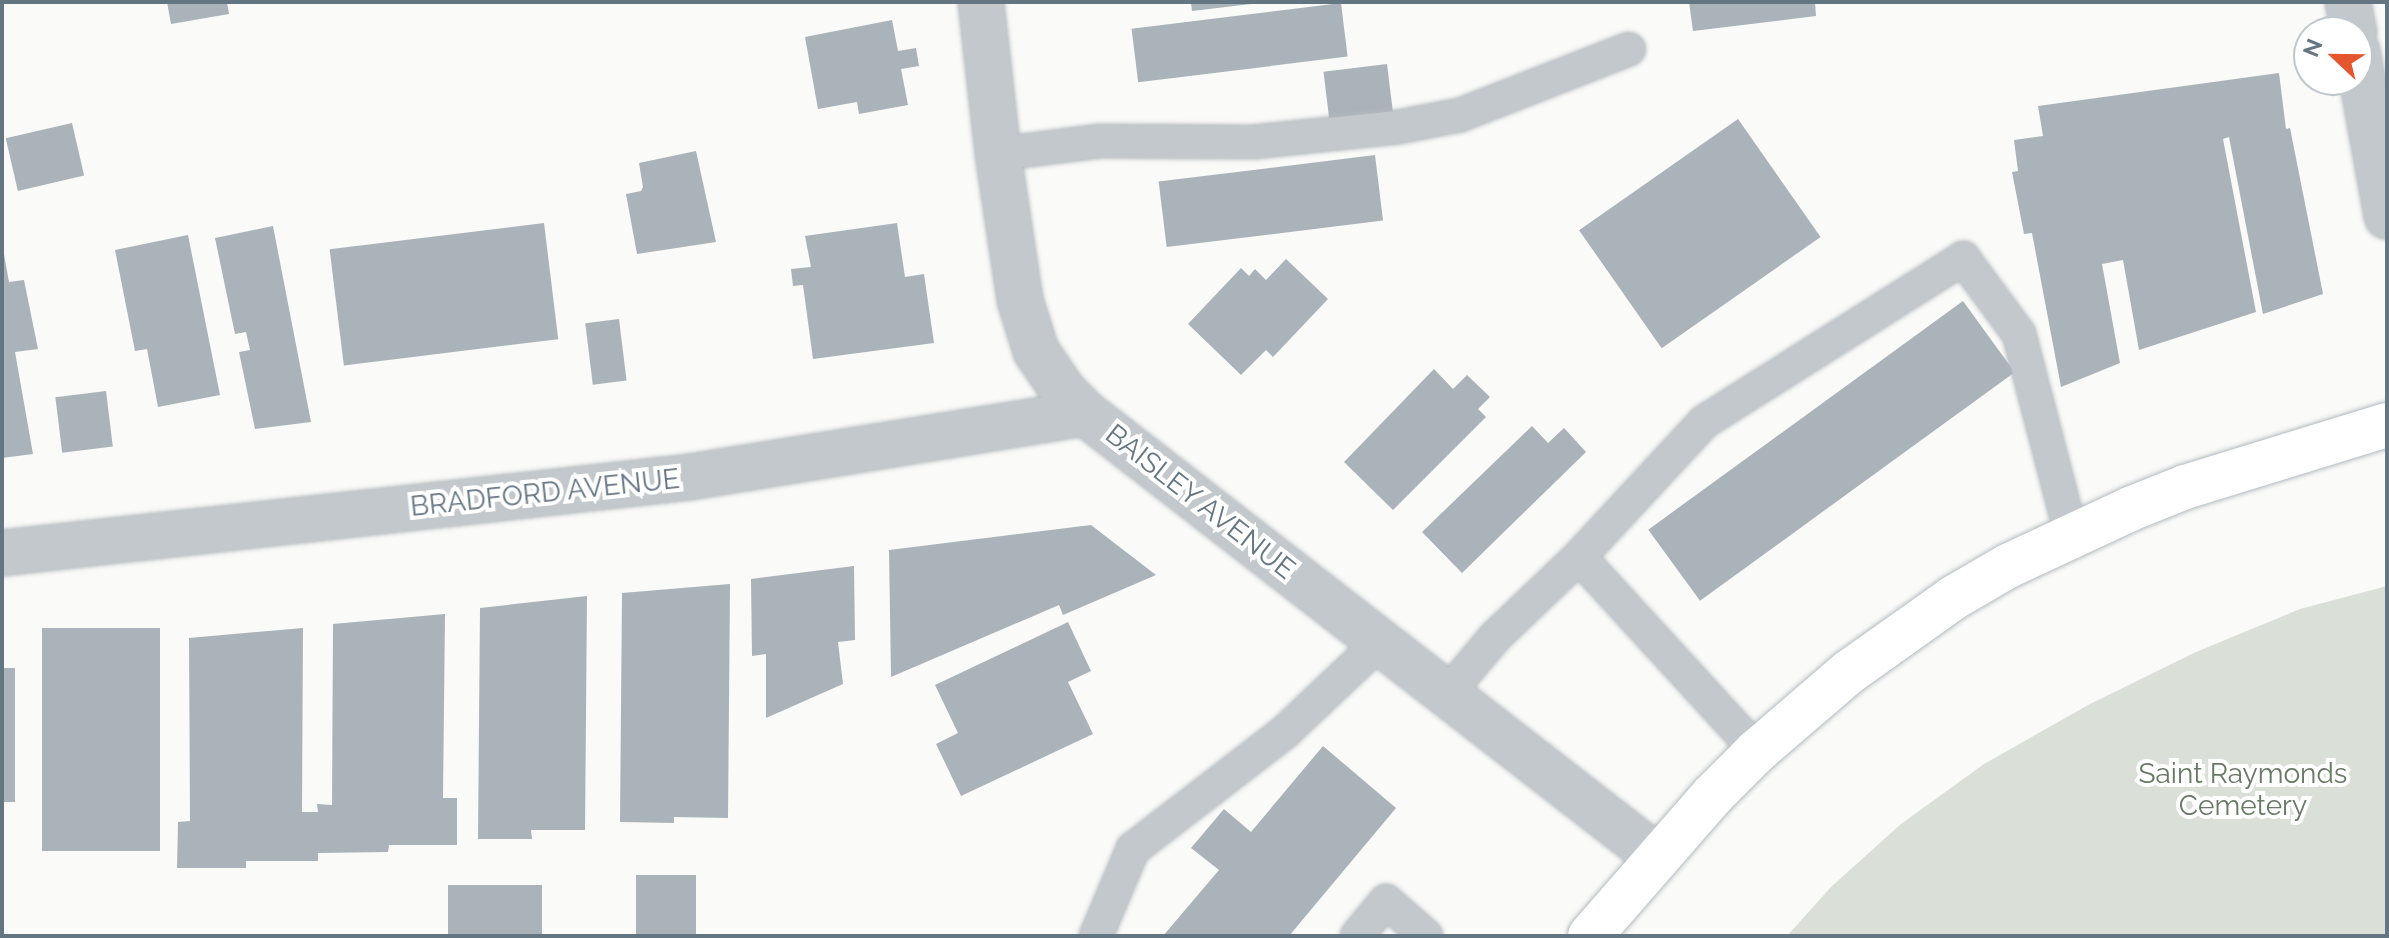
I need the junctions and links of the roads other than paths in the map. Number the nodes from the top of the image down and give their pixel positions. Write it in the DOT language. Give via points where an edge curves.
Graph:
graph roads {
  1 [pos="981,2"];
  2 [pos="1629,49"];
  3 [pos="2366,96"];
  4 [pos="998,154"];
  5 [pos="2386,201"];
  6 [pos="1085,413"];
  7 [pos="2387,425"];
  8 [pos="2071,534"];
  9 [pos="2,553"];
  10 [pos="1579,557"];
  11 [pos="1380,642"];
  12 [pos="1447,694"];
  13 [pos="1757,751"];
  14 [pos="1657,857"];
  15 [pos="1096,936"];
  16 [pos="1357,936"];
  17 [pos="1426,936"];
  18 [pos="1590,936"];
  1 -- 4 [label="street, BAISLEY AVENUE"];
  2 -- 4 [label="lane" via="1460,115 1398,127 1253,142 1099,141"];
  3 -- 5 [label="street"];
  4 -- 6 [label="street, BAISLEY AVENUE" via="1027,327 1049,373"];
  6 -- 9 [label="street, BRADFORD AVENUE" via="690,477"];
  6 -- 11 [label="street, BAISLEY AVENUE"];
  7 -- 8 [label="main road" via="2185,487"];
  8 -- 10 [label="lane" via="2019,334 1963,258 1704,422"];
  8 -- 13 [label="main road" via="2008,566 1897,636"];
  10 -- 12 [label="lane" via="1495,637"];
  10 -- 13 [label="lane"];
  11 -- 12 [label="street, BAISLEY AVENUE"];
  11 -- 15 [label="lane" via="1286,731 1133,849"];
  12 -- 14 [label="street, BAISLEY AVENUE"];
  13 -- 14 [label="main road"];
  14 -- 18 [label="main road"];
  16 -- 17 [label="lane" via="1386,901"];
}
